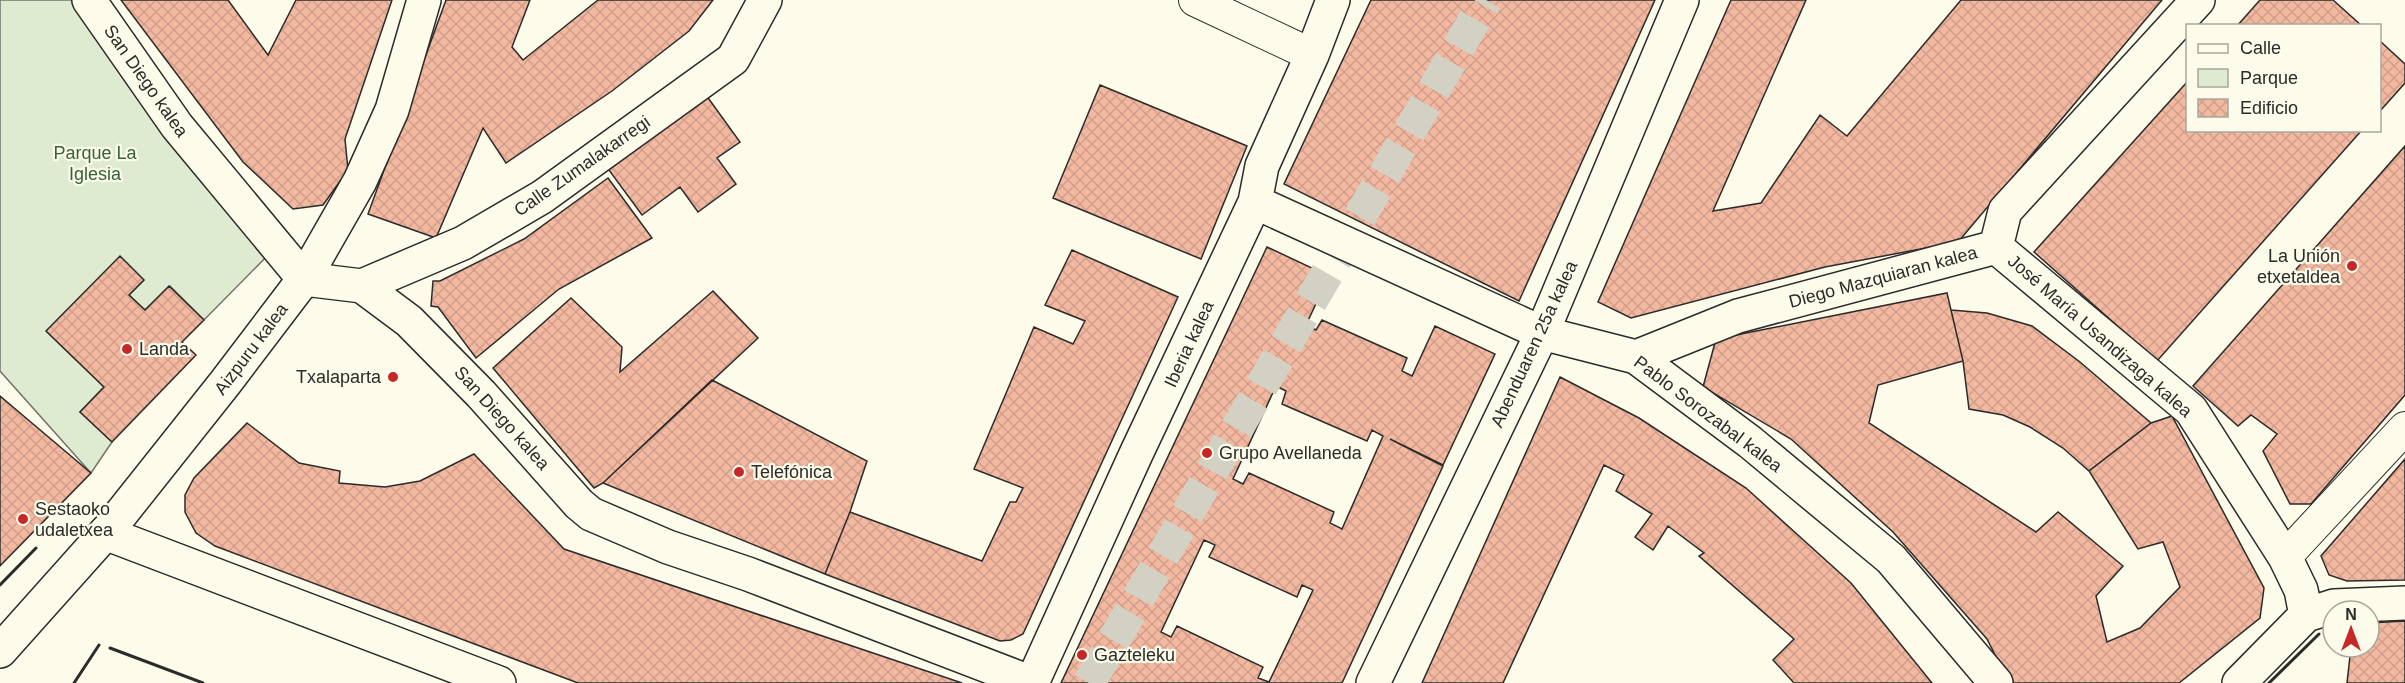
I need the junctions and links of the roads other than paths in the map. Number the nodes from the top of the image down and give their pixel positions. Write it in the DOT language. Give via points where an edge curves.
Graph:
graph roads {
  1 [pos="89,0"];
  2 [pos="424,0"];
  3 [pos="765,0"];
  4 [pos="1195,0"];
  5 [pos="1333,0"];
  6 [pos="1682,0"];
  7 [pos="2198,0"];
  8 [pos="1312,55"];
  9 [pos="1255,202"];
  10 [pos="1996,247"];
  11 [pos="304,279"];
  12 [pos="362,286"];
  13 [pos="1542,333"];
  14 [pos="1636,357"];
  15 [pos="2405,428"];
  16 [pos="105,533"];
  17 [pos="2285,557"];
  18 [pos="2405,603"];
  19 [pos="2306,615"];
  20 [pos="0,651"];
  21 [pos="499,683"];
  22 [pos="1032,683"];
  23 [pos="1373,683"];
  24 [pos="1996,683"];
  25 [pos="2240,683"];
  1 -- 11 [label="street, San Diego kalea" via="177,126"];
  2 -- 11 [label="street, Aizpuru kalea" via="392,110 360,181"];
  3 -- 12 [label="street, Calle Zumalakarregi" via="733,59 542,197 463,243"];
  4 -- 8 [label="street"];
  5 -- 8 [label="street, Iberia kalea"];
  6 -- 13 [label="street, Abenduaren 25a kalea"];
  7 -- 10 [label="street, Diego Mazquiaran kalea" via="2005,211"];
  8 -- 9 [label="street, Iberia kalea" via="1262,166"];
  9 -- 13 [label="street, Pablo Sorozabal kalea"];
  9 -- 22 [label="street, Iberia kalea"];
  10 -- 14 [label="street, Diego Mazquiaran kalea" via="1738,316"];
  10 -- 17 [label="street, José María Usandizaga kalea" via="2192,410"];
  11 -- 12 [label="street, San Diego kalea"];
  11 -- 16 [label="street, Aizpuru kalea"];
  12 -- 22 [label="street, San Diego kalea" via="409,321 445,356 591,514 668,547"];
  13 -- 14 [label="street, Pablo Sorozabal kalea"];
  13 -- 23 [label="street, Abenduaren 25a kalea"];
  14 -- 24 [label="street, Pablo Sorozabal kalea" via="1750,442 1891,559"];
  15 -- 17 [label="street"];
  16 -- 20 [label="street, Aizpuru kalea"];
  16 -- 21 [label="street"];
  17 -- 19 [label="street, José María Usandizaga kalea" via="2301,590"];
  18 -- 19 [label="street" via="2334,606"];
  19 -- 25 [label="street"];
}
